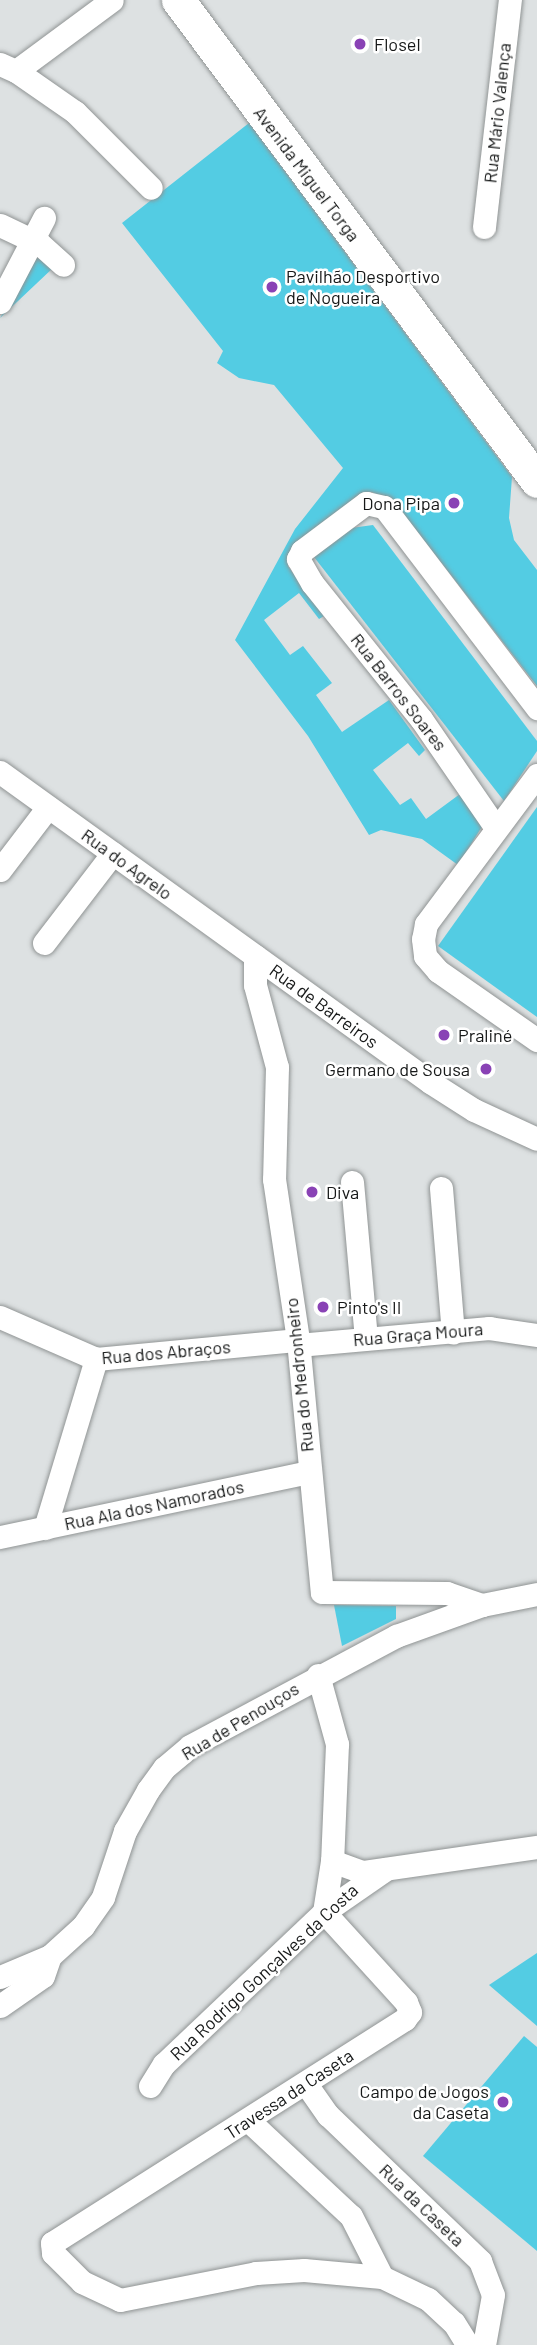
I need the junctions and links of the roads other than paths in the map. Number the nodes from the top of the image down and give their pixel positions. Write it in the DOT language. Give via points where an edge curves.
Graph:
graph roads {
  1 [pos="113,0"];
  2 [pos="177,0"];
  3 [pos="204,0"];
  4 [pos="510,0"];
  5 [pos="8,67"];
  6 [pos="151,188"];
  7 [pos="44,218"];
  8 [pos="0,225"];
  9 [pos="484,226"];
  10 [pos="33,242"];
  11 [pos="63,265"];
  12 [pos="0,302"];
  13 [pos="537,446"];
  14 [pos="537,481"];
  15 [pos="537,708"];
  16 [pos="0,772"];
  17 [pos="537,775"];
  18 [pos="48,807"];
  19 [pos="496,828"];
  20 [pos="113,853"];
  21 [pos="0,870"];
  22 [pos="44,943"];
  23 [pos="255,956"];
  24 [pos="276,971"];
  25 [pos="261,998"];
  26 [pos="537,1040"];
  27 [pos="537,1139"];
  28 [pos="352,1182"];
  29 [pos="440,1188"];
  30 [pos="0,1317"];
  31 [pos="453,1333"];
  32 [pos="537,1335"];
  33 [pos="366,1338"];
  34 [pos="298,1343"];
  35 [pos="96,1359"];
  36 [pos="308,1472"];
  37 [pos="45,1528"];
  38 [pos="0,1537"];
  39 [pos="537,1594"];
  40 [pos="482,1605"];
  41 [pos="318,1675"];
  42 [pos="537,1847"];
  43 [pos="332,1861"];
  44 [pos="386,1869"];
  45 [pos="324,1912"];
  46 [pos="50,1956"];
  47 [pos="0,1977"];
  48 [pos="0,2006"];
  49 [pos="306,2084"];
  50 [pos="150,2086"];
  51 [pos="249,2121"];
  52 [pos="382,2277"];
  53 [pos="468,2345"];
  54 [pos="484,2345"];
  1 -- 5 [label="street"];
  2 -- 14 [label="highway, Avenida Miguel Torga"];
  3 -- 13 [label="highway, Avenida Miguel Torga"];
  4 -- 9 [label="street, Rua Mário Valença"];
  5 -- 6 [label="street" via="75,113"];
  7 -- 10 [label="street"];
  8 -- 10 [label="street"];
  10 -- 11 [label="street" via="54,253"];
  10 -- 12 [label="street"];
  15 -- 19 [label="street, Rua Barros Soares" via="384,507 366,503 357,508 298,559 466,779"];
  16 -- 18 [label="street, Rua do Agrelo"];
  17 -- 19 [label="street"];
  18 -- 20 [label="street, Rua do Agrelo"];
  18 -- 21 [label="street"];
  19 -- 26 [label="street" via="426,924 425,956 438,971"];
  20 -- 22 [label="street"];
  20 -- 23 [label="street, Rua do Agrelo"];
  23 -- 24 [label="street, Rua de Barreiros"];
  23 -- 25 [label="street, Rua do Medronheiro" via="255,985"];
  24 -- 25 [label="street"];
  24 -- 27 [label="street, Rua de Barreiros" via="467,1106"];
  25 -- 34 [label="street, Rua do Medronheiro" via="277,1067 274,1179"];
  28 -- 33 [label="street"];
  29 -- 31 [label="street"];
  30 -- 35 [label="street, Rua dos Abraços"];
  31 -- 32 [label="street, Rua Graça Moura" via="489,1328"];
  31 -- 33 [label="street, Rua Graça Moura"];
  33 -- 34 [label="street, Rua Graça Moura"];
  34 -- 35 [label="street, Rua dos Abraços"];
  34 -- 36 [label="street, Rua do Medronheiro"];
  35 -- 37 [label="street"];
  36 -- 37 [label="street, Rua Ala dos Namorados"];
  36 -- 40 [label="street, Rua do Medronheiro" via="322,1592 447,1593"];
  37 -- 38 [label="street, Rua Ala dos Namorados"];
  39 -- 40 [label="street, Rua de Penouços"];
  40 -- 41 [label="street, Rua de Penouços" via="396,1636"];
  41 -- 43 [label="street" via="337,1744"];
  41 -- 46 [label="street, Rua de Penouços" via="190,1746 164,1768 125,1830 103,1897 83,1926"];
  42 -- 44 [label="street, Rua Rodrigo Gonçalves da Costa"];
  43 -- 44 [label="street, Rua Rodrigo Gonçalves da Costa" via="363,1872"];
  43 -- 45 [label="street"];
  44 -- 45 [label="street, Rua Rodrigo Gonçalves da Costa"];
  45 -- 49 [label="street, Travessa da Caseta" via="410,2012"];
  45 -- 50 [label="street, Rua Rodrigo Gonçalves da Costa" via="164,2064"];
  46 -- 47 [label="street, Rua de Penouços"];
  46 -- 48 [label="street" via="43,1976"];
  49 -- 51 [label="street, Travessa da Caseta"];
  49 -- 54 [label="street, Rua da Caseta" via="328,2115 480,2261 493,2295"];
  51 -- 52 [label="street" via="351,2216"];
  51 -- 52 [label="street, Travessa da Caseta" via="52,2243 52,2253 82,2281 120,2301 256,2273 304,2270"];
  52 -- 53 [label="street" via="428,2299 454,2323"];
}
